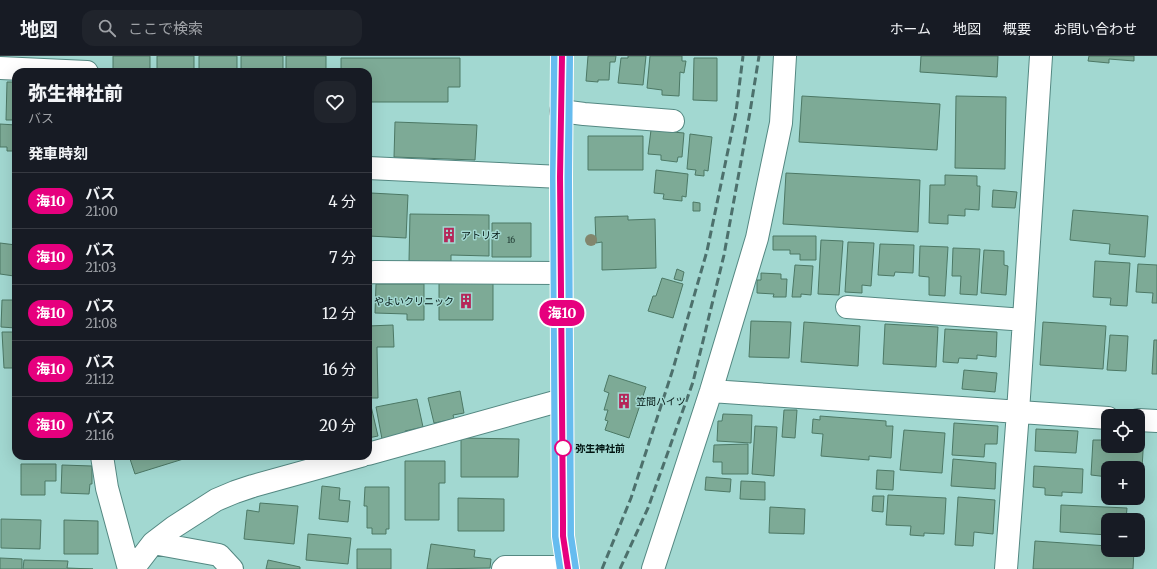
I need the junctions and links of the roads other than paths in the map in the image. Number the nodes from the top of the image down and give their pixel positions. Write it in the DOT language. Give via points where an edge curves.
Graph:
graph roads {
  1 [pos="87,56"];
  2 [pos="562,56"];
  3 [pos="786,56"];
  4 [pos="1041,56"];
  5 [pos="0,68"];
  6 [pos="87,68"];
  7 [pos="12,69"];
  8 [pos="561,111"];
  9 [pos="673,121"];
  10 [pos="372,168"];
  11 [pos="560,177"];
  12 [pos="372,272"];
  13 [pos="561,273"];
  14 [pos="847,307"];
  15 [pos="1024,320"];
  16 [pos="711,391"];
  17 [pos="562,400"];
  18 [pos="1018,412"];
  19 [pos="1101,418"];
  20 [pos="1145,420"];
  21 [pos="1157,421"];
  22 [pos="372,453"];
  23 [pos="103,460"];
  24 [pos="347,460"];
  25 [pos="153,543"];
  26 [pos="567,568"];
  27 [pos="129,569"];
  28 [pos="133,569"];
  29 [pos="232,569"];
  30 [pos="503,569"];
  31 [pos="653,569"];
  32 [pos="1006,569"];
  1 -- 6 [label="street"];
  2 -- 8 [label="main road"];
  3 -- 16 [label="street" via="780,123 758,238"];
  4 -- 15 [label="street"];
  5 -- 7 [label="street"];
  8 -- 9 [label="street"];
  8 -- 11 [label="main road"];
  10 -- 11 [label="street"];
  11 -- 13 [label="main road"];
  12 -- 13 [label="street"];
  13 -- 17 [label="main road"];
  14 -- 15 [label="street"];
  15 -- 18 [label="street"];
  16 -- 18 [label="street"];
  16 -- 31 [label="street"];
  17 -- 22 [label="street"];
  17 -- 26 [label="main road" via="563,536"];
  18 -- 19 [label="street"];
  18 -- 32 [label="street"];
  20 -- 21 [label="street"];
  23 -- 27 [label="street" via="107,488"];
  24 -- 25 [label="street" via="235,492 216,500"];
  25 -- 28 [label="street"];
  25 -- 29 [label="street" via="219,555"];
  26 -- 30 [label="street"];
}
